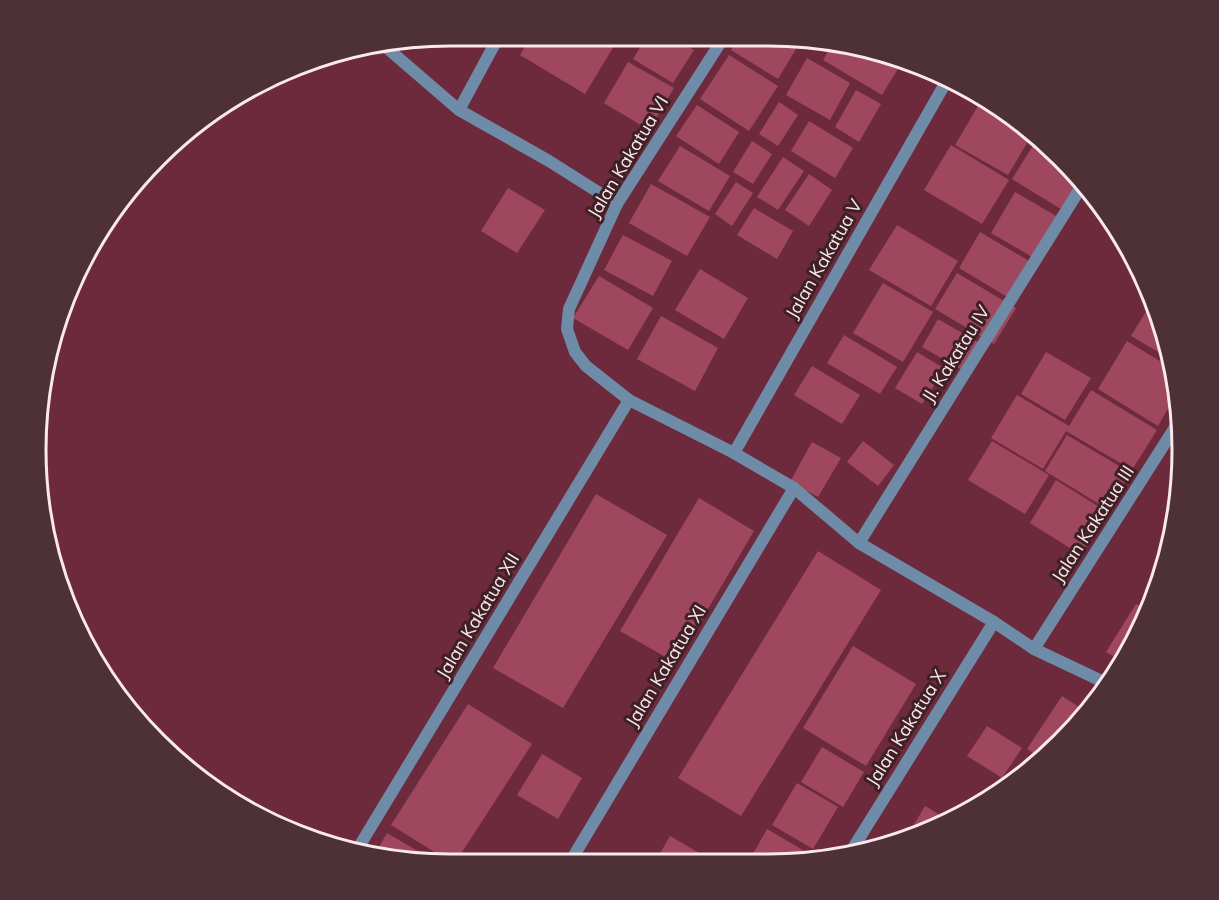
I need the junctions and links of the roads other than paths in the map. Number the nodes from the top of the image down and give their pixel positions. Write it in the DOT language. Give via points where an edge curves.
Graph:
graph roads {
  1 [pos="494,46"];
  2 [pos="718,46"];
  3 [pos="390,51"];
  4 [pos="943,86"];
  5 [pos="459,110"];
  6 [pos="1078,191"];
  7 [pos="617,204"];
  8 [pos="629,400"];
  9 [pos="1172,432"];
  10 [pos="734,453"];
  11 [pos="794,488"];
  12 [pos="859,543"];
  13 [pos="994,622"];
  14 [pos="1034,649"];
  15 [pos="1100,680"];
  16 [pos="361,844"];
  17 [pos="855,844"];
  18 [pos="575,854"];
  1 -- 5 [label="street"];
  2 -- 7 [label="street, Jalan Kakatua VI"];
  3 -- 5 [label="street"];
  4 -- 10 [label="street, Jalan Kakatua V"];
  5 -- 7 [label="street"];
  6 -- 12 [label="street, Jl. Kakatau IV"];
  7 -- 8 [label="street, Jalan Kakatua VI" via="569,309 567,329 575,352 586,366"];
  8 -- 10 [label="street"];
  8 -- 16 [label="street, Jalan Kakatua XII"];
  9 -- 14 [label="street, Jalan Kakatua III"];
  10 -- 11 [label="street"];
  11 -- 12 [label="street"];
  11 -- 18 [label="street, Jalan Kakatua XI"];
  12 -- 13 [label="street"];
  13 -- 14 [label="street"];
  13 -- 17 [label="street, Jalan Kakatua X"];
  14 -- 15 [label="street"];
}
